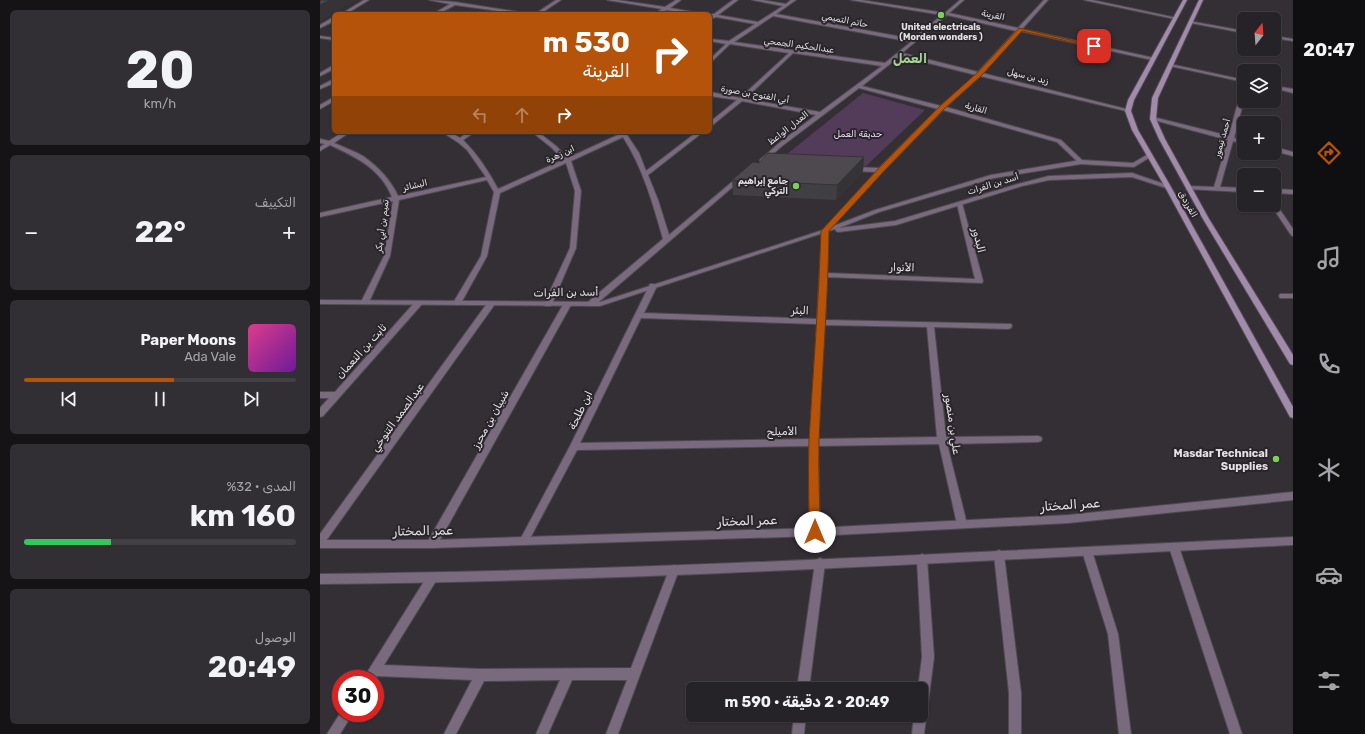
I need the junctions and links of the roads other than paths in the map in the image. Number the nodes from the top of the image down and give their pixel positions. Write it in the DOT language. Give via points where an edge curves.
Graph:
graph roads {
  1 [pos="367,0"];
  2 [pos="432,0"];
  3 [pos="478,0"];
  4 [pos="559,0"];
  5 [pos="609,0"];
  6 [pos="679,0"];
  7 [pos="736,0"];
  8 [pos="754,0"];
  9 [pos="794,0"];
  10 [pos="853,0"];
  11 [pos="962,0"];
  12 [pos="1046,0"];
  13 [pos="1086,0"];
  14 [pos="1183,0"];
  15 [pos="1201,0"];
  16 [pos="455,3"];
  17 [pos="468,5"];
  18 [pos="786,5"];
  19 [pos="667,8"];
  20 [pos="347,12"];
  21 [pos="439,12"];
  22 [pos="515,12"];
  23 [pos="540,12"];
  24 [pos="660,12"];
  25 [pos="691,12"];
  26 [pos="772,14"];
  27 [pos="946,14"];
  28 [pos="712,15"];
  29 [pos="715,16"];
  30 [pos="712,18"];
  31 [pos="1175,18"];
  32 [pos="332,20"];
  33 [pos="1191,22"];
  34 [pos="758,23"];
  35 [pos="320,27"];
  36 [pos="1020,29"];
  37 [pos="1237,31"];
  38 [pos="320,37"];
  39 [pos="1281,38"];
  40 [pos="332,40"];
  41 [pos="712,40"];
  42 [pos="1293,40"];
  43 [pos="914,41"];
  44 [pos="730,43"];
  45 [pos="792,52"];
  46 [pos="899,54"];
  47 [pos="1152,59"];
  48 [pos="712,60"];
  49 [pos="886,65"];
  50 [pos="1172,65"];
  51 [pos="332,68"];
  52 [pos="320,70"];
  53 [pos="328,71"];
  54 [pos="332,72"];
  55 [pos="980,74"];
  56 [pos="320,75"];
  57 [pos="1237,79"];
  58 [pos="332,82"];
  59 [pos="858,86"];
  60 [pos="320,88"];
  61 [pos="1281,88"];
  62 [pos="1293,91"];
  63 [pos="712,94"];
  64 [pos="741,100"];
  65 [pos="320,101"];
  66 [pos="331,103"];
  67 [pos="320,107"];
  68 [pos="942,108"];
  69 [pos="1240,108"];
  70 [pos="1128,110"];
  71 [pos="820,114"];
  72 [pos="1153,120"];
  73 [pos="712,122"];
  74 [pos="343,134"];
  75 [pos="451,134"];
  76 [pos="469,134"];
  77 [pos="537,134"];
  78 [pos="623,134"];
  79 [pos="626,134"];
  80 [pos="697,134"];
  81 [pos="1231,139"];
  82 [pos="460,140"];
  83 [pos="1237,140"];
  84 [pos="320,141"];
  85 [pos="330,143"];
  86 [pos="320,149"];
  87 [pos="1281,151"];
  88 [pos="1293,154"];
  89 [pos="1150,155"];
  90 [pos="568,161"];
  91 [pos="1081,162"];
  92 [pos="764,165"];
  93 [pos="850,168"];
  94 [pos="881,170"];
  95 [pos="645,175"];
  96 [pos="744,175"];
  97 [pos="490,178"];
  98 [pos="1168,187"];
  99 [pos="1188,188"];
  100 [pos="1216,189"];
  101 [pos="1237,190"];
  102 [pos="1281,191"];
  103 [pos="497,192"];
  104 [pos="1293,192"];
  105 [pos="396,199"];
  106 [pos="960,204"];
  107 [pos="1279,212"];
  108 [pos="320,215"];
  109 [pos="825,231"];
  110 [pos="1292,231"];
  111 [pos="667,240"];
  112 [pos="824,275"];
  113 [pos="979,281"];
  114 [pos="653,286"];
  115 [pos="1283,296"];
  116 [pos="1293,296"];
  117 [pos="320,302"];
  118 [pos="364,302"];
  119 [pos="419,303"];
  120 [pos="457,303"];
  121 [pos="491,304"];
  122 [pos="548,304"];
  123 [pos="591,304"];
  124 [pos="567,305"];
  125 [pos="639,315"];
  126 [pos="820,322"];
  127 [pos="930,324"];
  128 [pos="1008,326"];
  129 [pos="1293,362"];
  130 [pos="320,395"];
  131 [pos="336,395"];
  132 [pos="320,414"];
  133 [pos="1293,415"];
  134 [pos="1038,438"];
  135 [pos="942,440"];
  136 [pos="814,443"];
  137 [pos="574,447"];
  138 [pos="1293,496"];
  139 [pos="962,524"];
  140 [pos="815,532"];
  141 [pos="524,541"];
  142 [pos="1293,541"];
  143 [pos="320,543"];
  144 [pos="432,544"];
  145 [pos="1174,547"];
  146 [pos="1087,551"];
  147 [pos="999,555"];
  148 [pos="922,559"];
  149 [pos="820,563"];
  150 [pos="674,570"];
  151 [pos="432,578"];
  152 [pos="320,579"];
  153 [pos="375,670"];
  154 [pos="569,674"];
  155 [pos="635,674"];
  156 [pos="384,675"];
  157 [pos="481,675"];
  158 [pos="804,682"];
  159 [pos="925,682"];
  160 [pos="341,722"];
  161 [pos="799,722"];
  162 [pos="919,722"];
  163 [pos="333,734"];
  164 [pos="450,734"];
  165 [pos="542,734"];
  166 [pos="612,734"];
  167 [pos="798,734"];
  168 [pos="918,734"];
  169 [pos="1015,734"];
  170 [pos="1125,734"];
  171 [pos="1236,734"];
  1 -- 20 [label="street"];
  2 -- 16 [label="street"];
  3 -- 17 [label="street"];
  4 -- 23 [label="street"];
  5 -- 19 [label="street"];
  6 -- 19 [label="street"];
  7 -- 29 [label="street"];
  8 -- 18 [label="street"];
  9 -- 18 [label="street"];
  10 -- 27 [label="street, القرينة"];
  11 -- 27 [label="street, العدل الواعظ"];
  12 -- 36 [label="street"];
  13 -- 31 [label="street"];
  14 -- 31 [label="main road"];
  15 -- 33 [label="main road"];
  16 -- 17 [label="street"];
  16 -- 21 [label="street"];
  17 -- 22 [label="street"];
  18 -- 26 [label="street"];
  19 -- 24 [label="street"];
  19 -- 25 [label="street"];
  26 -- 34 [label="street"];
  26 -- 43 [label="street, حاتم التميمي"];
  27 -- 36 [label="street, القرينة"];
  27 -- 43 [label="street, العدل الواعظ"];
  28 -- 29 [label="street"];
  29 -- 30 [label="street"];
  29 -- 34 [label="street"];
  31 -- 47 [label="main road"];
  32 -- 35 [label="street"];
  33 -- 37 [label="street"];
  33 -- 50 [label="main road"];
  34 -- 44 [label="street"];
  36 -- 47 [label="street, القرينة"];
  36 -- 55 [label="street"];
  38 -- 40 [label="street"];
  39 -- 42 [label="street"];
  41 -- 44 [label="street, عبدالحكيم الجمحي"];
  43 -- 46 [label="street, العدل الواعظ"];
  44 -- 45 [label="street, عبدالحكيم الجمحي"];
  44 -- 48 [label="street"];
  45 -- 49 [label="street, عبدالحكيم الجمحي"];
  45 -- 64 [label="street"];
  46 -- 49 [label="street, العدل الواعظ"];
  46 -- 55 [label="street, زيد بن سهل"];
  47 -- 70 [label="main road"];
  49 -- 59 [label="street, العدل الواعظ"];
  50 -- 57 [label="street"];
  50 -- 72 [label="main road" via="1155,98"];
  51 -- 53 [label="street"];
  52 -- 53 [label="street"];
  53 -- 54 [label="street"];
  53 -- 56 [label="street"];
  55 -- 68 [label="street"];
  55 -- 70 [label="street, زيد بن سهل"];
  58 -- 60 [label="street"];
  59 -- 68 [label="street, القارية"];
  59 -- 71 [label="street, العدل الواعظ"];
  61 -- 62 [label="street"];
  63 -- 64 [label="street, أبي الفتوح بن صورة"];
  64 -- 71 [label="street, أبي الفتوح بن صورة"];
  64 -- 73 [label="street"];
  65 -- 66 [label="street"];
  66 -- 67 [label="street"];
  68 -- 91 [label="street, القارية" via="1059,141"];
  68 -- 94 [label="street"];
  69 -- 81 [label="street, أحمد تيمور"];
  70 -- 89 [label="main road, الفرزدق" via="1135,130"];
  71 -- 92 [label="street, العدل الواعظ" via="756,165"];
  72 -- 81 [label="street"];
  72 -- 99 [label="main road, الفرزدق"];
  74 -- 85 [label="street"];
  75 -- 82 [label="street"];
  76 -- 82 [label="street"];
  77 -- 90 [label="street"];
  78 -- 90 [label="street, ابن زهرة"];
  79 -- 95 [label="street"];
  80 -- 95 [label="street"];
  81 -- 83 [label="street"];
  81 -- 100 [label="street, أحمد تيمور"];
  82 -- 97 [label="street"];
  84 -- 85 [label="street, تميم بن أبي بكر"];
  85 -- 86 [label="street"];
  85 -- 105 [label="street, تميم بن أبي بكر" via="360,157 380,174 391,187"];
  87 -- 88 [label="street"];
  89 -- 91 [label="street, أسد بن الفرات" via="1134,165"];
  89 -- 98 [label="main road, الفرزدق"];
  90 -- 103 [label="street, ابن زهرة"];
  90 -- 122 [label="street" via="578,191 573,248"];
  91 -- 109 [label="street, أسد بن الفرات" via="993,176 877,211"];
  93 -- 94 [label="street"];
  94 -- 109 [label="street"];
  95 -- 111 [label="street"];
  96 -- 111 [label="street"];
  97 -- 103 [label="street"];
  97 -- 105 [label="street, البشائر"];
  98 -- 106 [label="street, أسد بن الفرات" via="1132,176 1049,178"];
  98 -- 133 [label="main road, الفرزدق"];
  99 -- 100 [label="street"];
  99 -- 129 [label="main road, الفرزدق"];
  100 -- 101 [label="street"];
  102 -- 104 [label="street"];
  103 -- 120 [label="street" via="484,256"];
  105 -- 108 [label="street, البشائر"];
  105 -- 118 [label="street, تميم بن أبي بكر" via="387,256"];
  106 -- 109 [label="street, أسد بن الفرات" via="896,224"];
  106 -- 113 [label="street, البدور"];
  107 -- 110 [label="street"];
  109 -- 112 [label="street"];
  109 -- 114 [label="street, أسد بن الفرات"];
  111 -- 123 [label="street"];
  112 -- 113 [label="street, الأنوار"];
  112 -- 126 [label="street"];
  114 -- 123 [label="street, أسد بن الفرات" via="600,304"];
  114 -- 125 [label="street, ابن طلحة"];
  115 -- 116 [label="street"];
  117 -- 118 [label="street, أسد بن الفرات"];
  118 -- 119 [label="street, أسد بن الفرات"];
  119 -- 120 [label="street, أسد بن الفرات"];
  119 -- 131 [label="street, ثابت بن النعمان"];
  120 -- 121 [label="street, أسد بن الفرات"];
  121 -- 122 [label="street, أسد بن الفرات"];
  121 -- 143 [label="street, عبدالصمد التنوخي"];
  122 -- 124 [label="street, أسد بن الفرات"];
  123 -- 124 [label="street, أسد بن الفرات"];
  124 -- 144 [label="street, شيبان بن محرز"];
  125 -- 126 [label="street, البئر"];
  125 -- 137 [label="street, ابن طلحة"];
  126 -- 127 [label="street, البئر"];
  126 -- 136 [label="street"];
  127 -- 128 [label="street, البئر"];
  127 -- 135 [label="street, علي بن منصور"];
  130 -- 131 [label="street"];
  131 -- 132 [label="street, ثابت بن النعمان"];
  134 -- 135 [label="street, الأميلح"];
  135 -- 136 [label="street, الأميلح"];
  135 -- 139 [label="street, علي بن منصور"];
  136 -- 137 [label="street, الأميلح"];
  136 -- 140 [label="street"];
  137 -- 141 [label="street, ابن طلحة"];
  138 -- 139 [label="street, عمر المختار" via="1068,519"];
  139 -- 140 [label="street, عمر المختار"];
  140 -- 141 [label="street, عمر المختار"];
  141 -- 144 [label="street, عمر المختار"];
  142 -- 145 [label="street"];
  143 -- 144 [label="street, عمر المختار"];
  145 -- 146 [label="street"];
  145 -- 171 [label="street"];
  146 -- 147 [label="street"];
  146 -- 170 [label="street" via="1112,634"];
  147 -- 148 [label="street"];
  147 -- 169 [label="street" via="1015,694"];
  148 -- 149 [label="street"];
  148 -- 159 [label="street" via="928,657"];
  149 -- 150 [label="street"];
  149 -- 158 [label="street"];
  150 -- 151 [label="street"];
  150 -- 155 [label="street"];
  151 -- 152 [label="street"];
  151 -- 153 [label="street"];
  154 -- 155 [label="street"];
  154 -- 157 [label="street"];
  154 -- 165 [label="street"];
  155 -- 166 [label="street"];
  156 -- 157 [label="street"];
  157 -- 164 [label="street"];
  160 -- 163 [label="street"];
  161 -- 167 [label="street"];
  162 -- 168 [label="street"];
}
